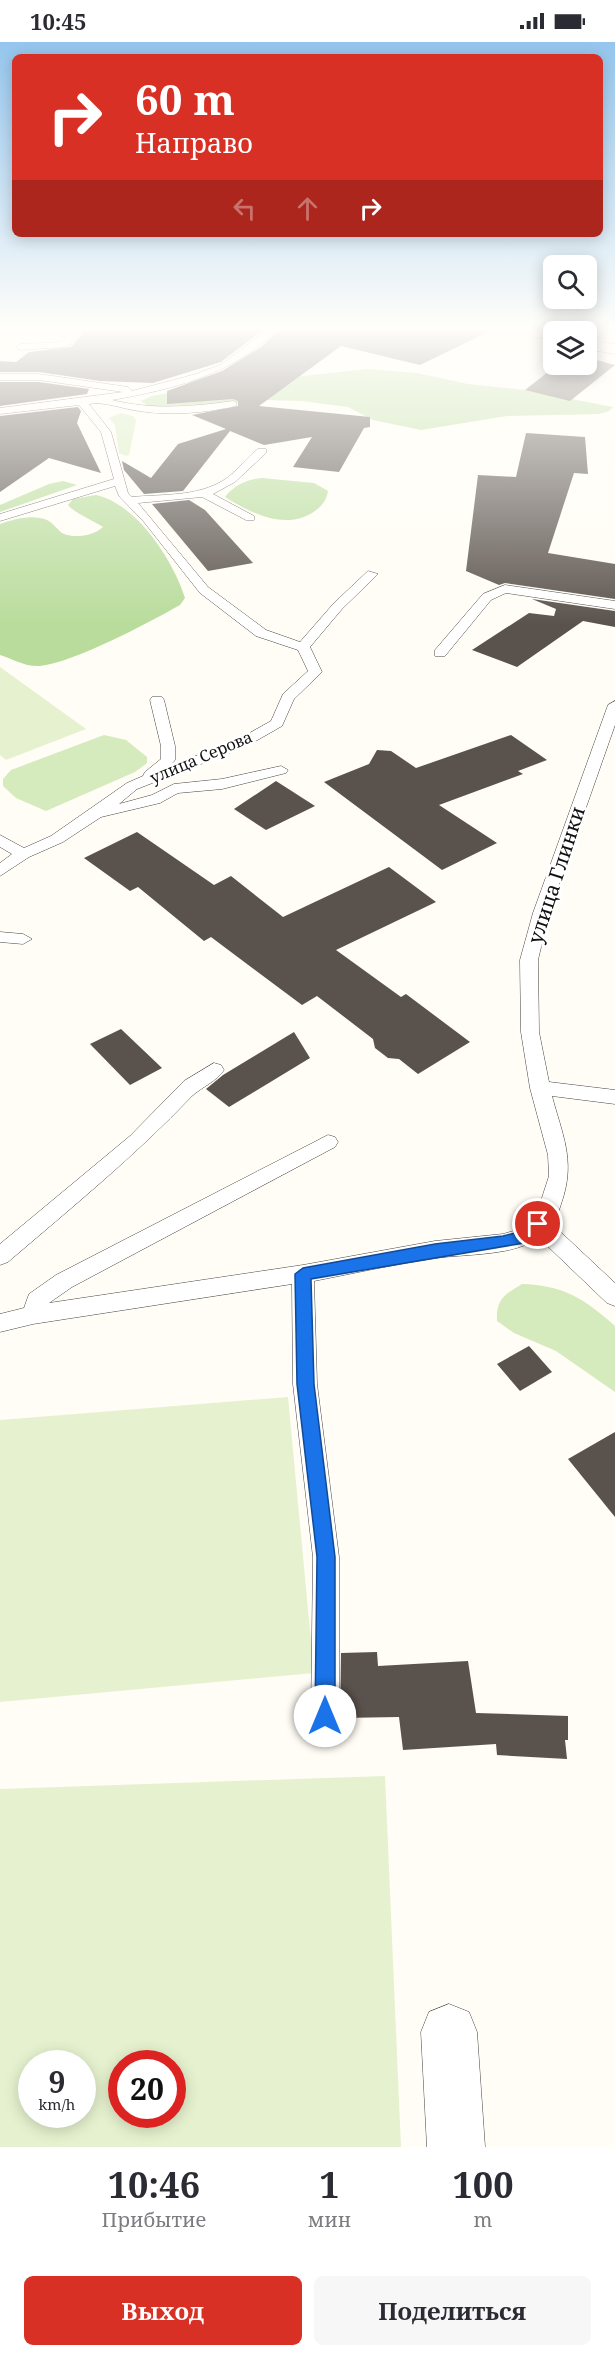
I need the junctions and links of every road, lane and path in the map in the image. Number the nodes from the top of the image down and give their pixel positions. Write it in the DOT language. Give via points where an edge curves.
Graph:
graph roads {
  1 [pos="103,428"];
  2 [pos="262,451"];
  3 [pos="119,481"];
  4 [pos="203,493"];
  5 [pos="130,501"];
  6 [pos="0,518"];
  7 [pos="250,518"];
  8 [pos="372,574"];
  9 [pos="615,604"];
  10 [pos="303,647"];
  11 [pos="440,653"];
  12 [pos="157,700"];
  13 [pos="615,705"];
  14 [pos="280,770"];
  15 [pos="132,786"];
  16 [pos="91,817"];
  17 [pos="0,840"];
  18 [pos="23,854"];
  19 [pos="0,871"];
  20 [pos="0,937"];
  21 [pos="23,939"];
  22 [pos="214,1070"];
  23 [pos="540,1088"];
  24 [pos="615,1097"];
  25 [pos="328,1142"];
  26 [pos="538,1224"];
  27 [pos="0,1256"];
  28 [pos="303,1274"];
  29 [pos="615,1297"];
  30 [pos="33,1315"];
  31 [pos="0,1323"];
  32 [pos="325,1716"];
  33 [pos="448,2032"];
  34 [pos="456,2147"];
  1 -- 3 [label="lane"];
  2 -- 4 [label="lane" via="230,482"];
  3 -- 5 [label="lane"];
  3 -- 6 [label="lane"];
  4 -- 5 [label="lane"];
  4 -- 7 [label="lane"];
  5 -- 10 [label="lane" via="204,590 261,633"];
  8 -- 10 [label="lane"];
  9 -- 11 [label="lane" via="505,589 487,597"];
  10 -- 15 [label="lane, улица Серова" via="315,672 288,697 277,723 242,743"];
  12 -- 15 [label="lane" via="168,760"];
  13 -- 23 [label="lane, улица Глинки" via="541,913 529,960 530,1032"];
  14 -- 16 [label="lane" via="222,784 174,789 155,800"];
  15 -- 16 [label="lane, улица Серова"];
  16 -- 18 [label="lane, улица Серова"];
  17 -- 18 [label="lane"];
  18 -- 19 [label="lane, улица Серова"];
  20 -- 21 [label="lane"];
  22 -- 27 [label="lane" via="192,1086 137,1141"];
  23 -- 24 [label="lane"];
  23 -- 26 [label="lane, улица Глинки" via="558,1155 559,1176 547,1214"];
  25 -- 30 [label="lane" via="64,1281 38,1300"];
  26 -- 28 [label="lane" via="524,1237 503,1242"];
  26 -- 29 [label="lane"];
  28 -- 30 [label="lane"];
  28 -- 32 [label="lane" via="305,1384 326,1557"];
  30 -- 31 [label="lane"];
  33 -- 34 [label="street"];
}
